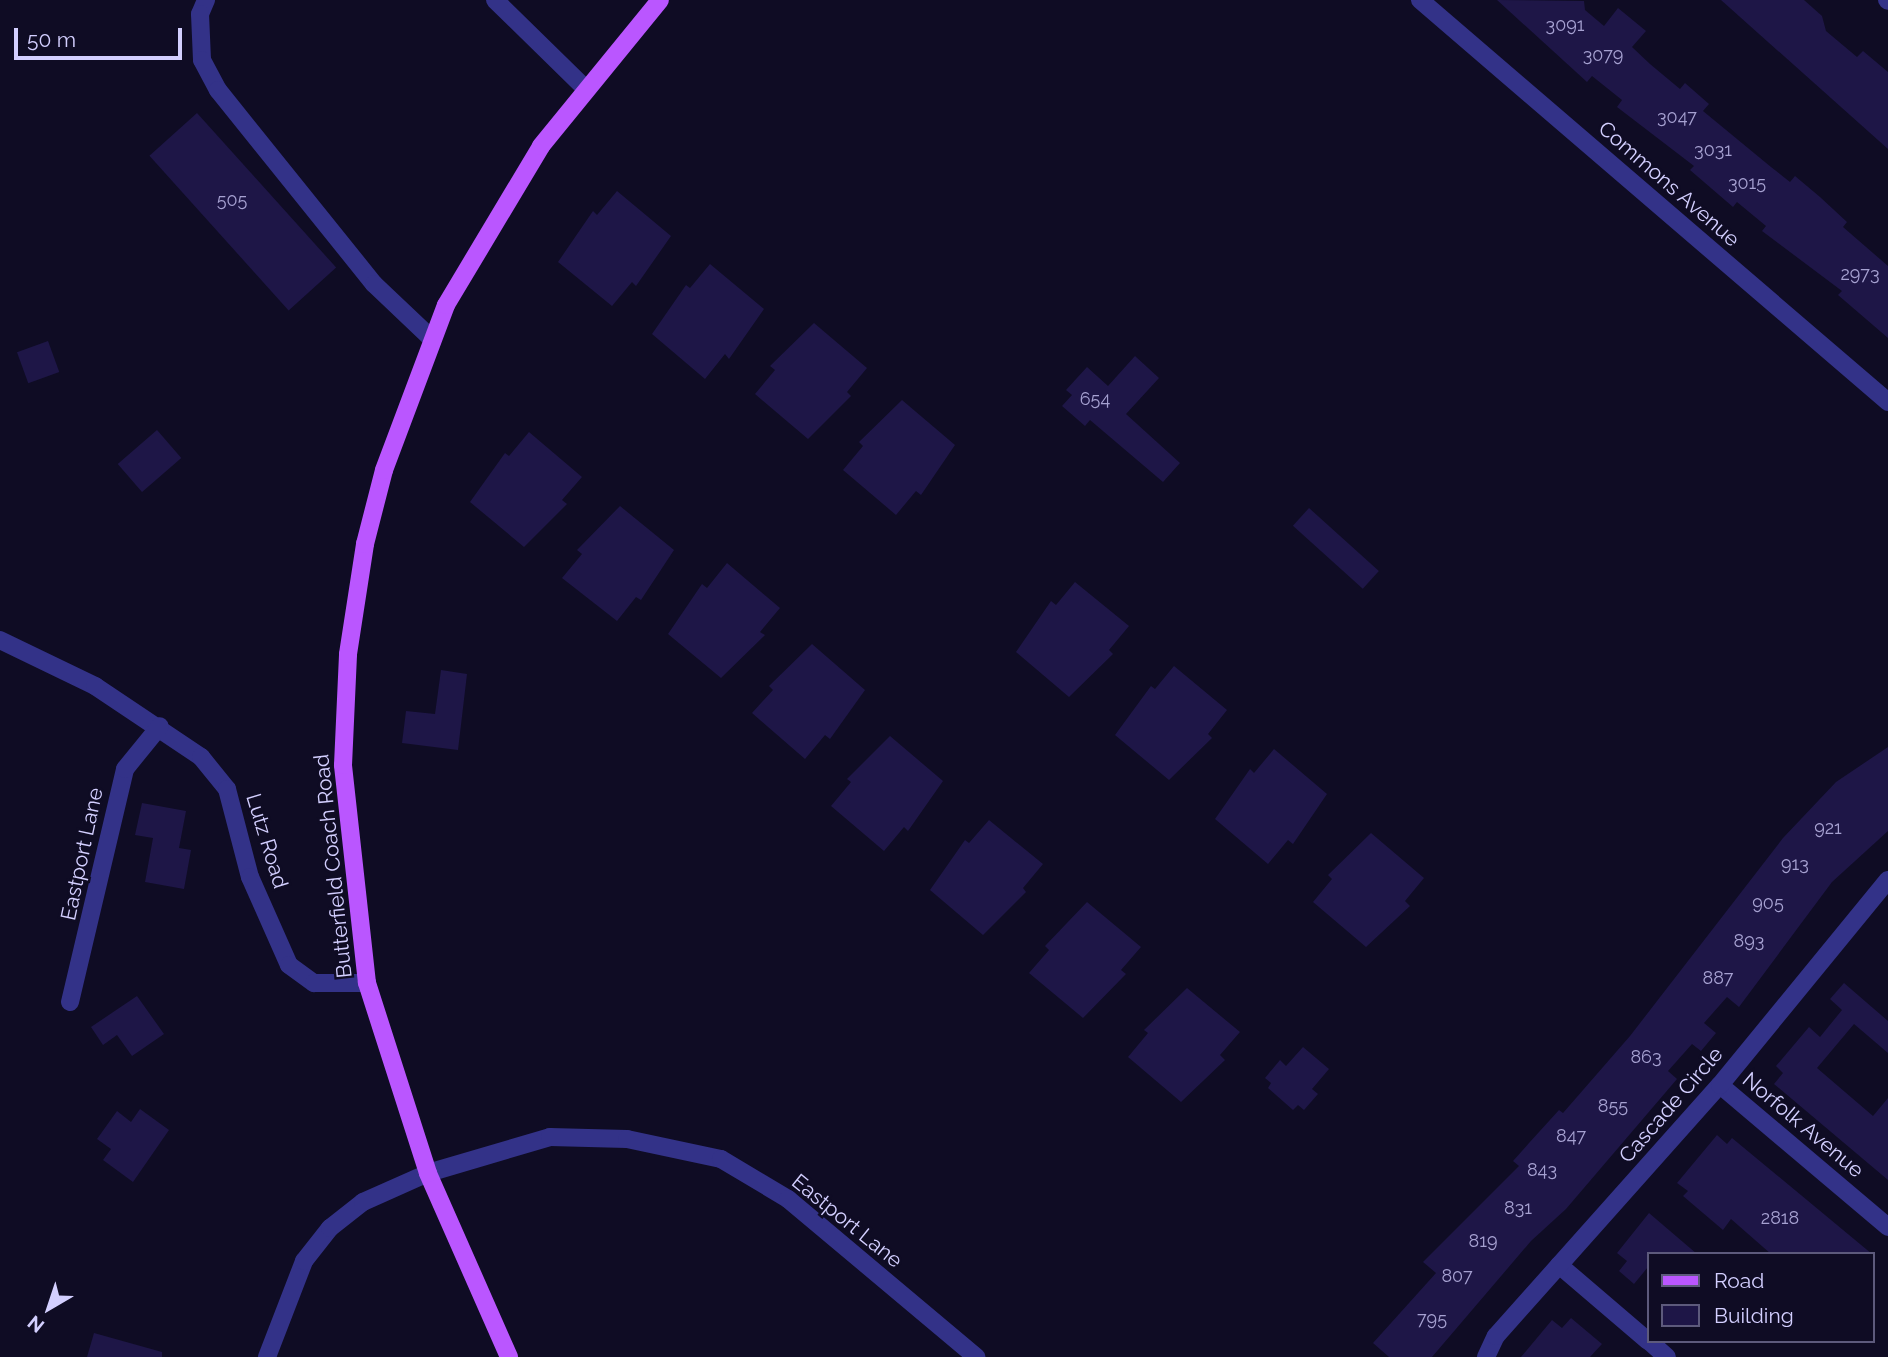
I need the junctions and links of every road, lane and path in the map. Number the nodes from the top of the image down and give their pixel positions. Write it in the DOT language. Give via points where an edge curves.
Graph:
graph roads {
  1 [pos="206,0"];
  2 [pos="495,0"];
  3 [pos="660,0"];
  4 [pos="1420,0"];
  5 [pos="586,89"];
  6 [pos="431,338"];
  7 [pos="1888,402"];
  8 [pos="0,640"];
  9 [pos="160,726"];
  10 [pos="1888,880"];
  11 [pos="367,983"];
  12 [pos="70,1002"];
  13 [pos="1720,1085"];
  14 [pos="428,1173"];
  15 [pos="1888,1227"];
  16 [pos="1559,1265"];
  17 [pos="1646,1339"];
  18 [pos="1650,1343"];
  19 [pos="267,1357"];
  20 [pos="509,1357"];
  21 [pos="976,1357"];
  22 [pos="1486,1357"];
  23 [pos="1667,1357"];
  1 -- 6 [label="street" via="200,14 202,60 218,90 374,284"];
  2 -- 5 [label="street"];
  3 -- 5 [label="main road, Butterfield Coach Road"];
  4 -- 7 [label="street, Commons Avenue"];
  5 -- 6 [label="main road, Butterfield Coach Road" via="503,204"];
  6 -- 11 [label="main road, Butterfield Coach Road" via="384,470 365,544 348,654 342,765"];
  8 -- 9 [label="street, Lutz Road" via="95,686"];
  9 -- 11 [label="street, Lutz Road" via="201,757 227,789 250,877 289,965 314,984"];
  9 -- 12 [label="street, Eastport Lane" via="125,769"];
  10 -- 13 [label="street, Cascade Circle"];
  11 -- 14 [label="main road, Butterfield Coach Road"];
  13 -- 15 [label="street, Norfolk Avenue"];
  13 -- 16 [label="street, Cascade Circle"];
  14 -- 19 [label="street" via="363,1202 330,1228 304,1261"];
  14 -- 20 [label="main road, Butterfield Coach Road"];
  14 -- 21 [label="street, Eastport Lane" via="550,1137 627,1139 721,1159 788,1199"];
  16 -- 17 [label="street"];
  16 -- 22 [label="street, Cascade Circle" via="1496,1336"];
  18 -- 23 [label="street"];
}
